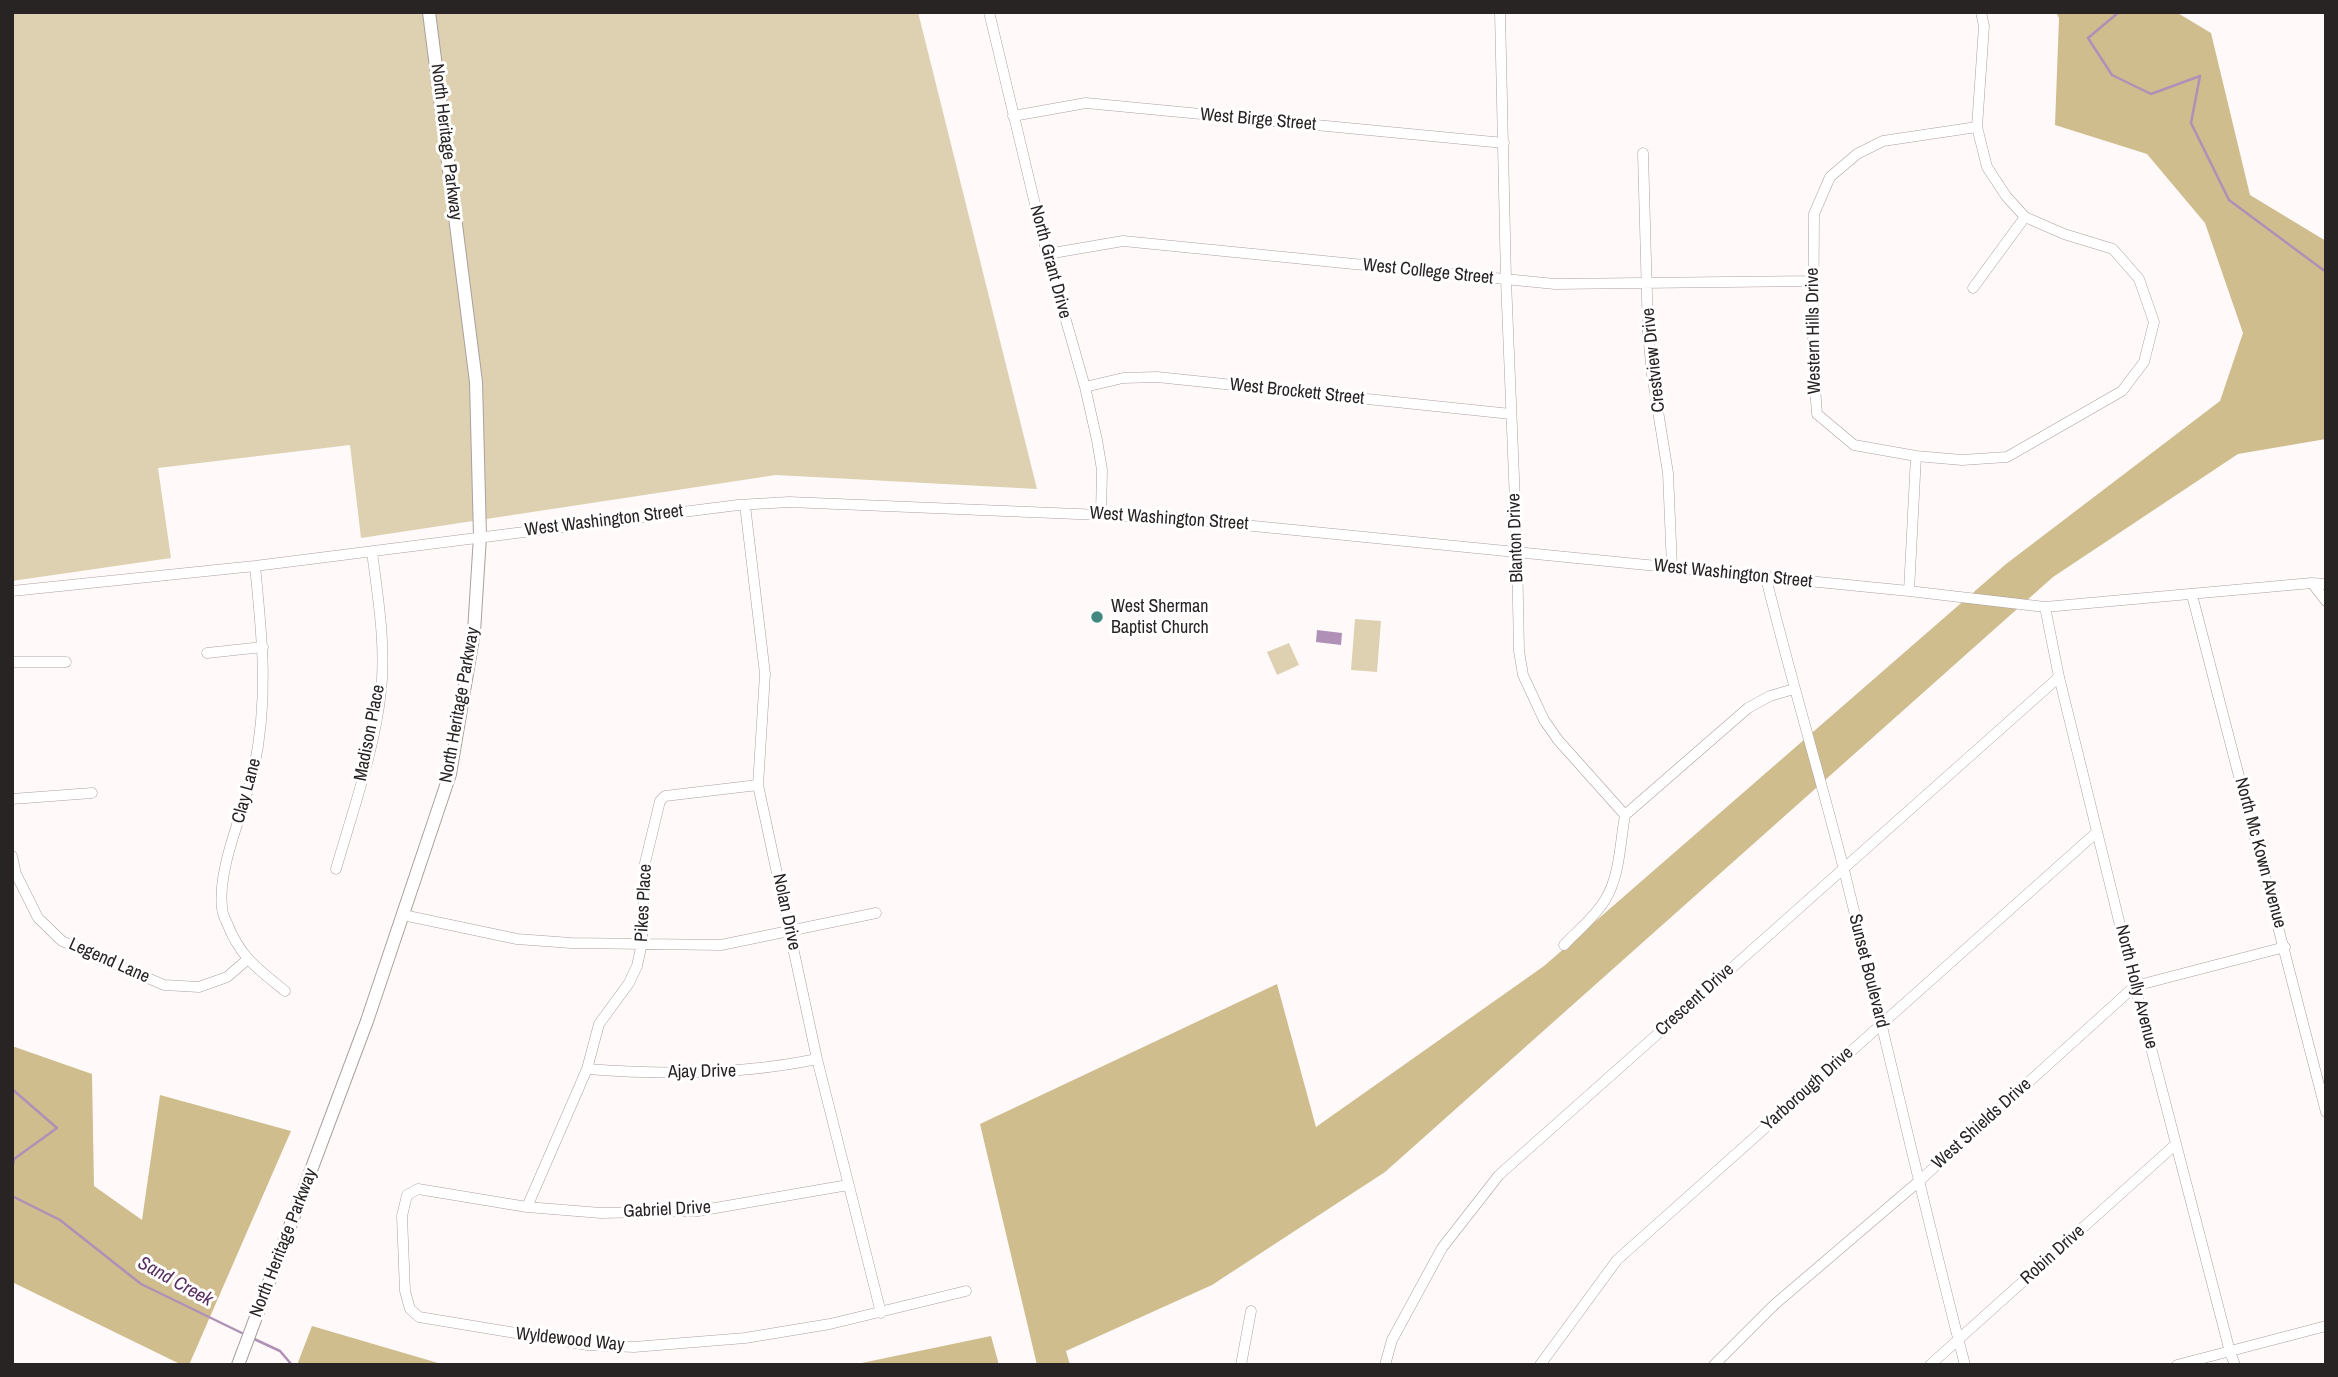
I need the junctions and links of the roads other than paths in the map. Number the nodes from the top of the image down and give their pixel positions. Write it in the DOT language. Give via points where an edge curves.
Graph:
graph roads {
  1 [pos="429,12"];
  2 [pos="989,12"];
  3 [pos="1500,12"];
  4 [pos="1981,12"];
  5 [pos="1013,116"];
  6 [pos="1977,127"];
  7 [pos="1504,143"];
  8 [pos="1643,153"];
  9 [pos="2025,217"];
  10 [pos="1047,254"];
  11 [pos="1506,280"];
  12 [pos="1812,281"];
  13 [pos="1648,284"];
  14 [pos="1973,288"];
  15 [pos="1085,387"];
  16 [pos="1511,414"];
  17 [pos="1916,456"];
  18 [pos="745,505"];
  19 [pos="1101,513"];
  20 [pos="480,536"];
  21 [pos="1517,551"];
  22 [pos="373,552"];
  23 [pos="256,566"];
  24 [pos="1671,567"];
  25 [pos="1766,578"];
  26 [pos="2312,583"];
  27 [pos="2326,584"];
  28 [pos="12,591"];
  29 [pos="1909,591"];
  30 [pos="2192,595"];
  31 [pos="2326,601"];
  32 [pos="2045,607"];
  33 [pos="263,647"];
  34 [pos="208,653"];
  35 [pos="12,662"];
  36 [pos="66,662"];
  37 [pos="2059,677"];
  38 [pos="1794,690"];
  39 [pos="758,785"];
  40 [pos="92,793"];
  41 [pos="12,799"];
  42 [pos="1625,815"];
  43 [pos="2097,832"];
  44 [pos="12,856"];
  45 [pos="1843,867"];
  46 [pos="336,869"];
  47 [pos="876,913"];
  48 [pos="403,915"];
  49 [pos="790,931"];
  50 [pos="642,943"];
  51 [pos="1564,945"];
  52 [pos="2285,947"];
  53 [pos="248,959"];
  54 [pos="2135,986"];
  55 [pos="285,991"];
  56 [pos="1881,1023"];
  57 [pos="817,1059"];
  58 [pos="587,1069"];
  59 [pos="2326,1112"];
  60 [pos="2176,1144"];
  61 [pos="1918,1182"];
  62 [pos="848,1185"];
  63 [pos="527,1207"];
  64 [pos="966,1291"];
  65 [pos="1251,1311"];
  66 [pos="881,1313"];
  67 [pos="2326,1326"];
  68 [pos="1959,1340"];
  69 [pos="2230,1352"];
  70 [pos="238,1365"];
  71 [pos="1241,1365"];
  72 [pos="1385,1365"];
  73 [pos="1540,1365"];
  74 [pos="1714,1365"];
  75 [pos="1930,1365"];
  76 [pos="1965,1365"];
  77 [pos="2177,1365"];
  78 [pos="2235,1365"];
  1 -- 20 [label="main road, North Heritage Parkway" via="476,382"];
  2 -- 5 [label="street, North Grant Drive"];
  3 -- 7 [label="street, Blanton Drive"];
  4 -- 6 [label="street, Western Hills Drive"];
  5 -- 7 [label="street, West Birge Street" via="1086,103"];
  5 -- 10 [label="street, North Grant Drive"];
  6 -- 9 [label="street, Western Hills Drive" via="1987,167"];
  6 -- 12 [label="street, Western Hills Drive" via="1883,141 1830,177 1814,214"];
  7 -- 11 [label="street, Blanton Drive"];
  8 -- 13 [label="street, Crestview Drive"];
  9 -- 14 [label="street"];
  9 -- 17 [label="street, Western Hills Drive" via="2113,249 2138,279 2154,322 2144,362 2122,391 2007,457"];
  10 -- 11 [label="street, West College Street" via="1123,241"];
  10 -- 15 [label="street, North Grant Drive"];
  11 -- 13 [label="street, West College Street"];
  11 -- 16 [label="street, Blanton Drive"];
  12 -- 13 [label="street, West College Street"];
  12 -- 17 [label="street, Western Hills Drive" via="1817,414 1854,444"];
  13 -- 24 [label="street, Crestview Drive" via="1652,374 1668,473"];
  15 -- 16 [label="street, West Brockett Street" via="1123,378 1157,377"];
  15 -- 19 [label="street, North Grant Drive" via="1102,470"];
  16 -- 21 [label="street, Blanton Drive"];
  17 -- 29 [label="street"];
  18 -- 19 [label="street, West Washington Street" via="835,503"];
  18 -- 20 [label="street, West Washington Street"];
  18 -- 39 [label="street, Nolan Drive" via="765,674"];
  19 -- 21 [label="street, West Washington Street"];
  20 -- 22 [label="street, West Washington Street"];
  20 -- 48 [label="main road, North Heritage Parkway" via="474,632 450,774"];
  21 -- 24 [label="street, West Washington Street"];
  21 -- 42 [label="street, Blanton Drive" via="1523,675 1558,740"];
  22 -- 23 [label="street, West Washington Street"];
  22 -- 46 [label="street, Madison Place" via="382,639 381,692"];
  23 -- 28 [label="street, West Washington Street"];
  23 -- 33 [label="street, Clay Lane"];
  24 -- 25 [label="street, West Washington Street"];
  25 -- 29 [label="street, West Washington Street"];
  25 -- 38 [label="street, Sunset Boulevard"];
  26 -- 27 [label="street, West Washington Street"];
  26 -- 30 [label="street, West Washington Street"];
  26 -- 31 [label="street"];
  29 -- 32 [label="street, West Washington Street"];
  30 -- 32 [label="street, West Washington Street"];
  30 -- 52 [label="street, North Mc Kown Avenue"];
  32 -- 37 [label="street, North Holly Avenue"];
  33 -- 34 [label="street"];
  33 -- 53 [label="street, Clay Lane" via="264,712 254,769 222,888 222,909 236,946"];
  35 -- 36 [label="street"];
  37 -- 43 [label="street, North Holly Avenue"];
  37 -- 45 [label="street, Crescent Drive"];
  38 -- 42 [label="street" via="1748,708"];
  38 -- 45 [label="street, Sunset Boulevard"];
  39 -- 49 [label="street, Nolan Drive"];
  39 -- 50 [label="street, Pikes Place" via="665,796 660,801 645,863"];
  40 -- 41 [label="street"];
  42 -- 51 [label="street" via="1610,892"];
  43 -- 54 [label="street, North Holly Avenue"];
  43 -- 56 [label="street, Yarborough Drive"];
  44 -- 53 [label="street, Legend Lane" via="38,918 62,940 164,985 199,987 227,977"];
  45 -- 56 [label="street, Sunset Boulevard"];
  45 -- 72 [label="street, Crescent Drive" via="1499,1175 1443,1248 1392,1340"];
  47 -- 49 [label="street"];
  48 -- 50 [label="street" via="517,939"];
  48 -- 70 [label="main road, North Heritage Parkway"];
  49 -- 50 [label="street" via="721,945"];
  49 -- 57 [label="street, Nolan Drive"];
  50 -- 58 [label="street, Pikes Place" via="629,984 599,1024"];
  52 -- 54 [label="street, West Shields Drive"];
  52 -- 59 [label="street, North Mc Kown Avenue"];
  53 -- 55 [label="street, Clay Lane"];
  54 -- 60 [label="street, North Holly Avenue"];
  54 -- 61 [label="street, West Shields Drive"];
  56 -- 61 [label="street, Sunset Boulevard"];
  56 -- 73 [label="street, Yarborough Drive" via="1617,1260"];
  57 -- 58 [label="street, Ajay Drive" via="718,1072"];
  57 -- 62 [label="street, Nolan Drive"];
  58 -- 63 [label="street, Pikes Place"];
  60 -- 68 [label="street, Robin Drive"];
  60 -- 69 [label="street, North Holly Avenue"];
  61 -- 68 [label="street, Sunset Boulevard"];
  61 -- 74 [label="street, West Shields Drive" via="1774,1305"];
  62 -- 63 [label="street, Gabriel Drive" via="698,1211 601,1213"];
  62 -- 66 [label="street, Nolan Drive"];
  63 -- 66 [label="street, Wyldewood Way" via="418,1189 407,1195 402,1251 410,1309 419,1317 524,1336 634,1347 745,1338"];
  64 -- 66 [label="street, Wyldewood Way"];
  65 -- 71 [label="street"];
  67 -- 69 [label="street"];
  68 -- 75 [label="street, Robin Drive"];
  68 -- 76 [label="street, Sunset Boulevard"];
  69 -- 77 [label="street"];
  69 -- 78 [label="street, North Holly Avenue"];
}
